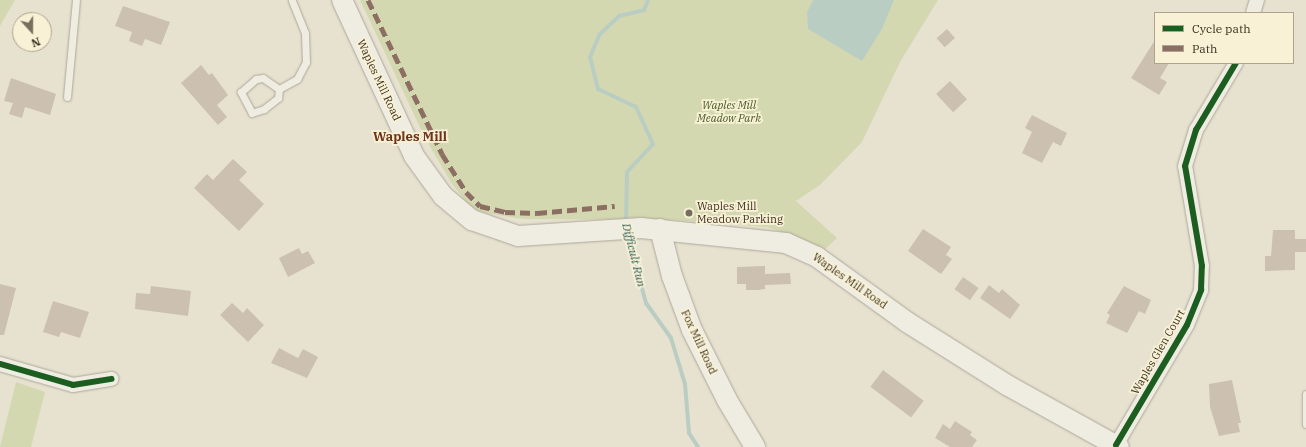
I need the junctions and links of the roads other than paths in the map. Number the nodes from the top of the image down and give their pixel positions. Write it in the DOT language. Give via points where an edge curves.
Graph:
graph roads {
  1 [pos="76,0"];
  2 [pos="292,0"];
  3 [pos="342,0"];
  4 [pos="1257,0"];
  5 [pos="1253,12"];
  6 [pos="1235,64"];
  7 [pos="278,89"];
  8 [pos="67,98"];
  9 [pos="651,228"];
  10 [pos="0,364"];
  11 [pos="112,379"];
  12 [pos="1306,394"];
  13 [pos="1306,424"];
  14 [pos="1117,446"];
  15 [pos="755,447"];
  1 -- 8 [label="lane"];
  2 -- 7 [label="lane" via="305,33 306,62 297,79"];
  3 -- 9 [label="main road, Waples Mill Road" via="414,156 454,206 489,228 518,236"];
  4 -- 5 [label="street"];
  6 -- 14 [label="street, Waples Glen Court" via="1196,130 1185,166 1202,266 1201,290 1188,325"];
  7 -- 7 [label="lane" via="263,78 256,79 241,92 248,109 255,114 278,98"];
  9 -- 14 [label="main road, Waples Mill Road" via="765,238 804,250 1007,385"];
  9 -- 15 [label="main road, Fox Mill Road" via="692,330 727,400"];
  10 -- 11 [label="street" via="73,385"];
  12 -- 13 [label="lane"];
}
